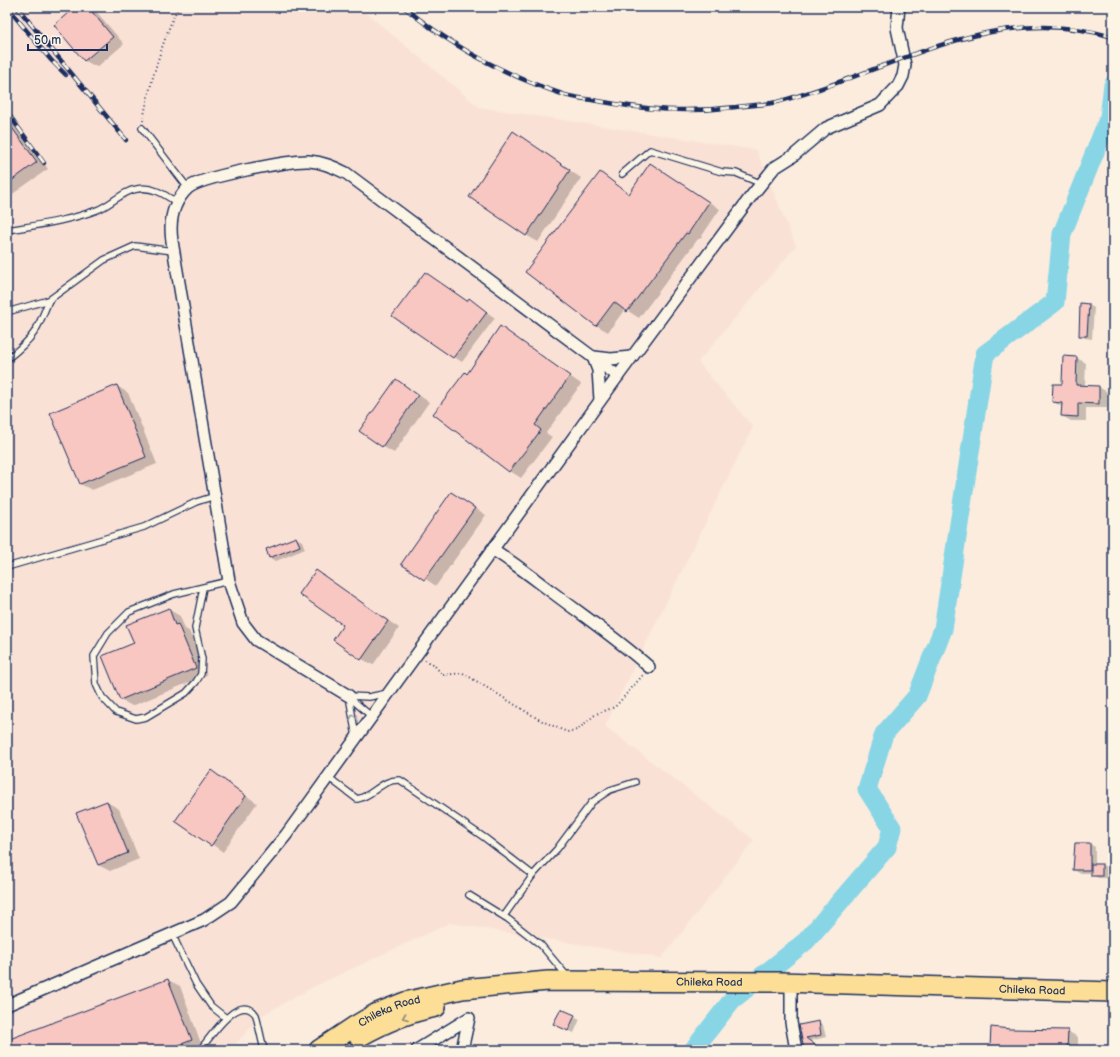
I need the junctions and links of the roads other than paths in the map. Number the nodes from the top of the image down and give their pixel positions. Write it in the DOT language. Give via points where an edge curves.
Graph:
graph roads {
  1 [pos="899,7"];
  2 [pos="142,128"];
  3 [pos="622,174"];
  4 [pos="762,185"];
  5 [pos="188,188"];
  6 [pos="176,202"];
  7 [pos="8,230"];
  8 [pos="174,251"];
  9 [pos="49,300"];
  10 [pos="7,312"];
  11 [pos="593,357"];
  12 [pos="632,357"];
  13 [pos="7,359"];
  14 [pos="618,376"];
  15 [pos="600,400"];
  16 [pos="215,496"];
  17 [pos="492,549"];
  18 [pos="7,567"];
  19 [pos="229,581"];
  20 [pos="203,588"];
  21 [pos="650,667"];
  22 [pos="388,693"];
  23 [pos="349,696"];
  24 [pos="371,716"];
  25 [pos="356,738"];
  26 [pos="328,777"];
  27 [pos="635,782"];
  28 [pos="533,875"];
  29 [pos="469,895"];
  30 [pos="504,916"];
  31 [pos="172,934"];
  32 [pos="571,981"];
  33 [pos="736,986"];
  34 [pos="781,988"];
  35 [pos="1113,992"];
  36 [pos="1113,1002"];
  37 [pos="7,1005"];
  38 [pos="226,1018"];
  39 [pos="200,1050"];
  40 [pos="264,1050"];
  41 [pos="319,1050"];
  42 [pos="339,1050"];
  43 [pos="417,1050"];
  44 [pos="462,1050"];
  45 [pos="796,1050"];
  1 -- 4 [label="street" via="897,28 905,65 898,86 880,105 826,128 793,156 774,168"];
  2 -- 5 [label="lane"];
  3 -- 4 [label="lane" via="650,150 722,172 736,173"];
  4 -- 12 [label="street"];
  5 -- 6 [label="street"];
  5 -- 11 [label="street" via="204,181 276,164 308,161 328,164 346,172"];
  6 -- 7 [label="lane" via="152,189 136,188 99,210 78,217"];
  6 -- 8 [label="street" via="170,227"];
  8 -- 9 [label="lane" via="136,246 104,260"];
  8 -- 16 [label="street"];
  9 -- 10 [label="lane"];
  9 -- 13 [label="lane" via="37,330 26,345"];
  11 -- 12 [label="street"];
  11 -- 14 [label="street"];
  11 -- 15 [label="street" via="598,370"];
  12 -- 14 [label="street"];
  14 -- 15 [label="street"];
  15 -- 17 [label="street"];
  16 -- 18 [label="lane" via="196,502 144,527"];
  16 -- 19 [label="street"];
  17 -- 21 [label="street" via="591,620"];
  17 -- 22 [label="street"];
  19 -- 20 [label="lane"];
  19 -- 23 [label="street" via="243,623 256,640"];
  20 -- 20 [label="lane" via="174,594 129,612 108,633 94,656 96,684 102,697 116,712 136,719 146,717 186,693 196,682 201,674 202,659 195,628"];
  22 -- 23 [label="lane" via="369,697"];
  22 -- 24 [label="street"];
  23 -- 24 [label="lane"];
  25 -- 23 [label="lane, one-way"];
  24 -- 25 [label="street"];
  25 -- 26 [label="street"];
  26 -- 28 [label="lane" via="357,799 363,798 383,783 400,780 485,838"];
  26 -- 31 [label="street" via="286,835 231,902 204,920"];
  27 -- 28 [label="lane" via="610,790 592,802 557,849"];
  28 -- 30 [label="lane"];
  29 -- 30 [label="lane"];
  30 -- 32 [label="lane" via="541,945"];
  31 -- 37 [label="street"];
  31 -- 38 [label="lane" via="196,984 211,1006"];
  32 -- 33 [label="highway, Chileka Road"];
  32 -- 41 [label="highway, Chileka Road" via="462,989 405,1002 377,1013"];
  33 -- 34 [label="highway, Chileka Road"];
  33 -- 42 [label="highway, one-way" via="552,992 475,999 424,1010 370,1030"];
  34 -- 35 [label="highway, Chileka Road"];
  34 -- 36 [label="highway, Chileka Road"];
  34 -- 45 [label="street"];
  38 -- 39 [label="lane"];
  38 -- 40 [label="lane" via="238,1010 253,1011"];
  43 -- 44 [label="street" via="469,1018"];
}
